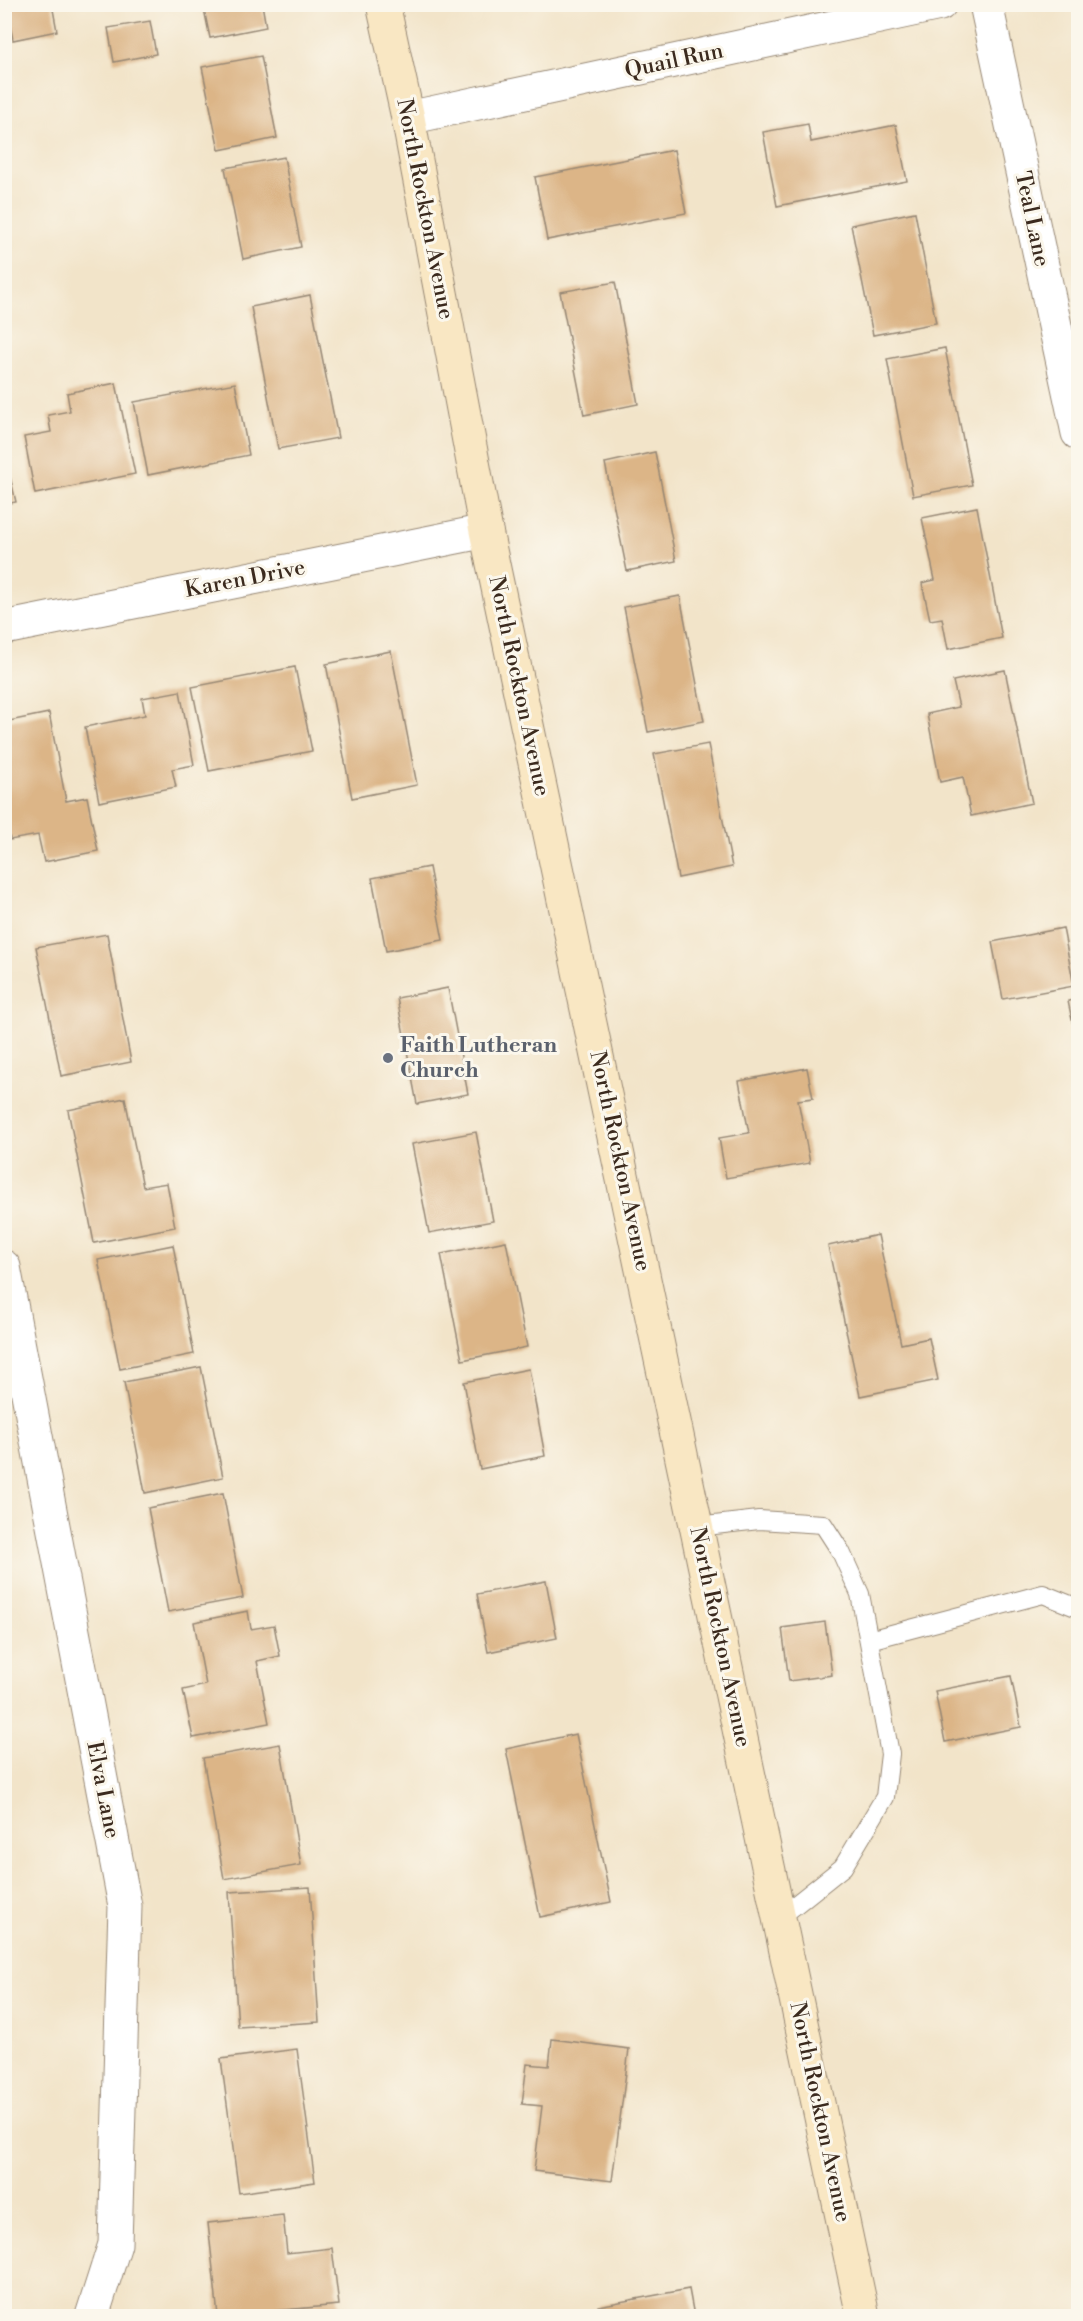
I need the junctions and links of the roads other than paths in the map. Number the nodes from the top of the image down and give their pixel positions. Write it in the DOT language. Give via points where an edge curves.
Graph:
graph roads {
  1 [pos="383,4"];
  2 [pos="940,4"];
  3 [pos="986,4"];
  4 [pos="408,118"];
  5 [pos="1078,433"];
  6 [pos="486,531"];
  7 [pos="4,628"];
  8 [pos="4,1267"];
  9 [pos="697,1527"];
  10 [pos="1078,1608"];
  11 [pos="869,1640"];
  12 [pos="779,1918"];
  13 [pos="92,2316"];
  14 [pos="863,2316"];
  1 -- 4 [label="main road, North Rockton Avenue"];
  2 -- 4 [label="street, Quail Run"];
  3 -- 5 [label="street, Teal Lane"];
  4 -- 6 [label="main road, North Rockton Avenue"];
  6 -- 7 [label="street, Karen Drive"];
  6 -- 9 [label="main road, North Rockton Avenue"];
  8 -- 13 [label="street, Elva Lane" via="125,1906 115,2244"];
  9 -- 11 [label="lane" via="759,1520 823,1524 860,1594"];
  9 -- 12 [label="main road, North Rockton Avenue"];
  10 -- 11 [label="lane" via="1043,1594"];
  11 -- 12 [label="lane" via="890,1754 885,1797 843,1867"];
  12 -- 14 [label="main road, North Rockton Avenue"];
}
